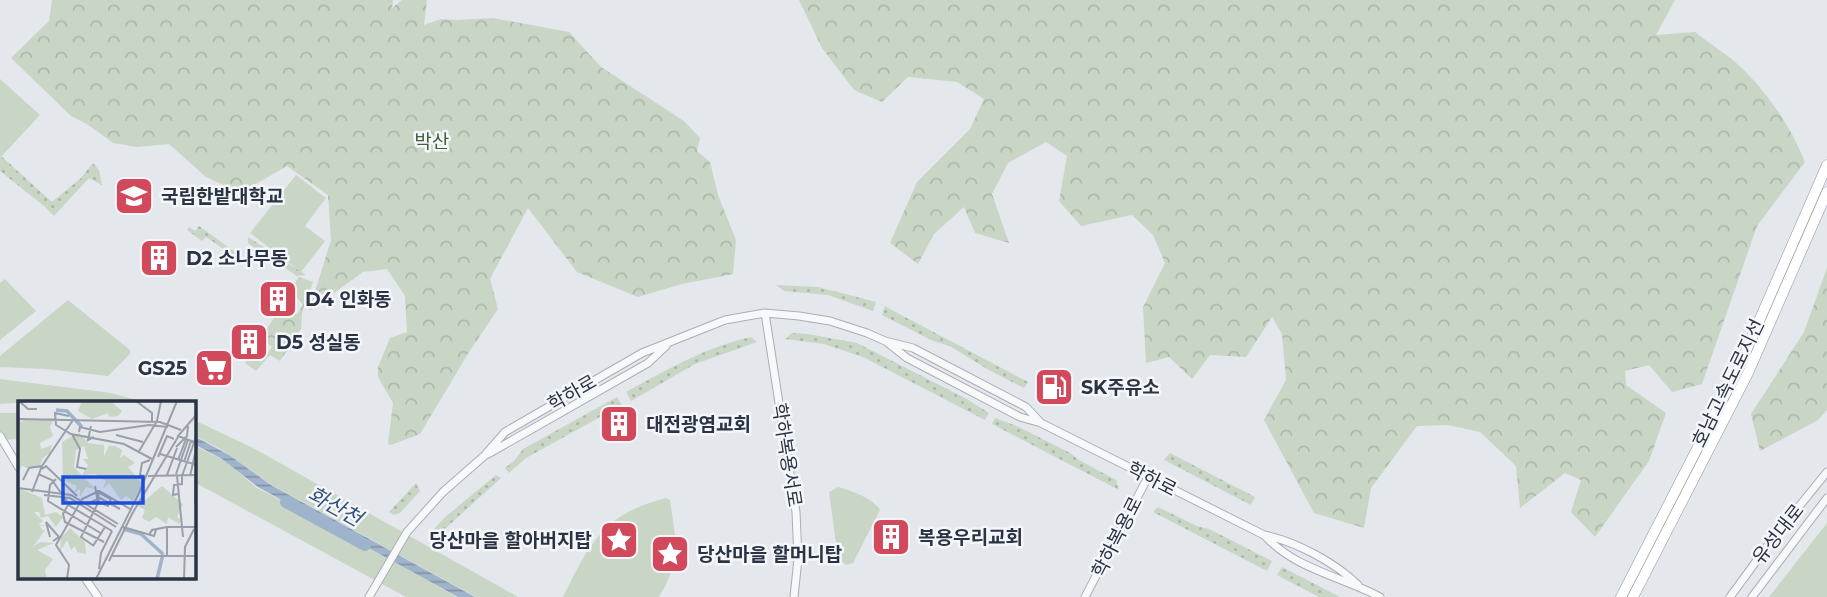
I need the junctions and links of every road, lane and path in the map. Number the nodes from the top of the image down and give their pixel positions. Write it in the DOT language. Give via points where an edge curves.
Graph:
graph roads {
  1 [pos="1827,165"];
  2 [pos="1827,192"];
  3 [pos="765,313"];
  4 [pos="669,343"];
  5 [pos="1,437"];
  6 [pos="484,456"];
  7 [pos="18,466"];
  8 [pos="1827,472"];
  9 [pos="1148,477"];
  10 [pos="1827,498"];
  11 [pos="1649,554"];
  12 [pos="1642,568"];
  13 [pos="86,580"];
  14 [pos="98,597"];
  15 [pos="369,597"];
  16 [pos="794,597"];
  17 [pos="1085,597"];
  18 [pos="1380,597"];
  19 [pos="1621,597"];
  20 [pos="1633,597"];
  21 [pos="1730,597"];
  22 [pos="1752,597"];
  1 -- 11 [label="highway, 호남고속도로지선" via="1739,367"];
  2 -- 11 [label="highway, 호남고속도로지선" via="1748,373"];
  3 -- 4 [label="street, 학하로" via="725,320"];
  3 -- 9 [label="street, 학하로" via="830,321 913,348 1026,407 1041,423"];
  3 -- 16 [label="street, 학하복용서로" via="796,512 799,559"];
  4 -- 6 [label="street, 학하로" via="648,363"];
  4 -- 6 [label="street, 학하로" via="642,353 505,432"];
  5 -- 7 [label="street"];
  6 -- 15 [label="street, 학하로" via="443,492 405,535"];
  8 -- 21 [label="street, 유성대로"];
  9 -- 17 [label="street, 학하복용로"];
  9 -- 18 [label="street, 학하로" via="1264,535 1276,548 1339,581"];
  10 -- 22 [label="street, 유성대로"];
  11 -- 12 [label="highway, 호남고속도로지선"];
  12 -- 19 [label="highway, 호남고속도로지선"];
  12 -- 20 [label="highway, 호남고속도로지선"];
  13 -- 14 [label="street"];
}
